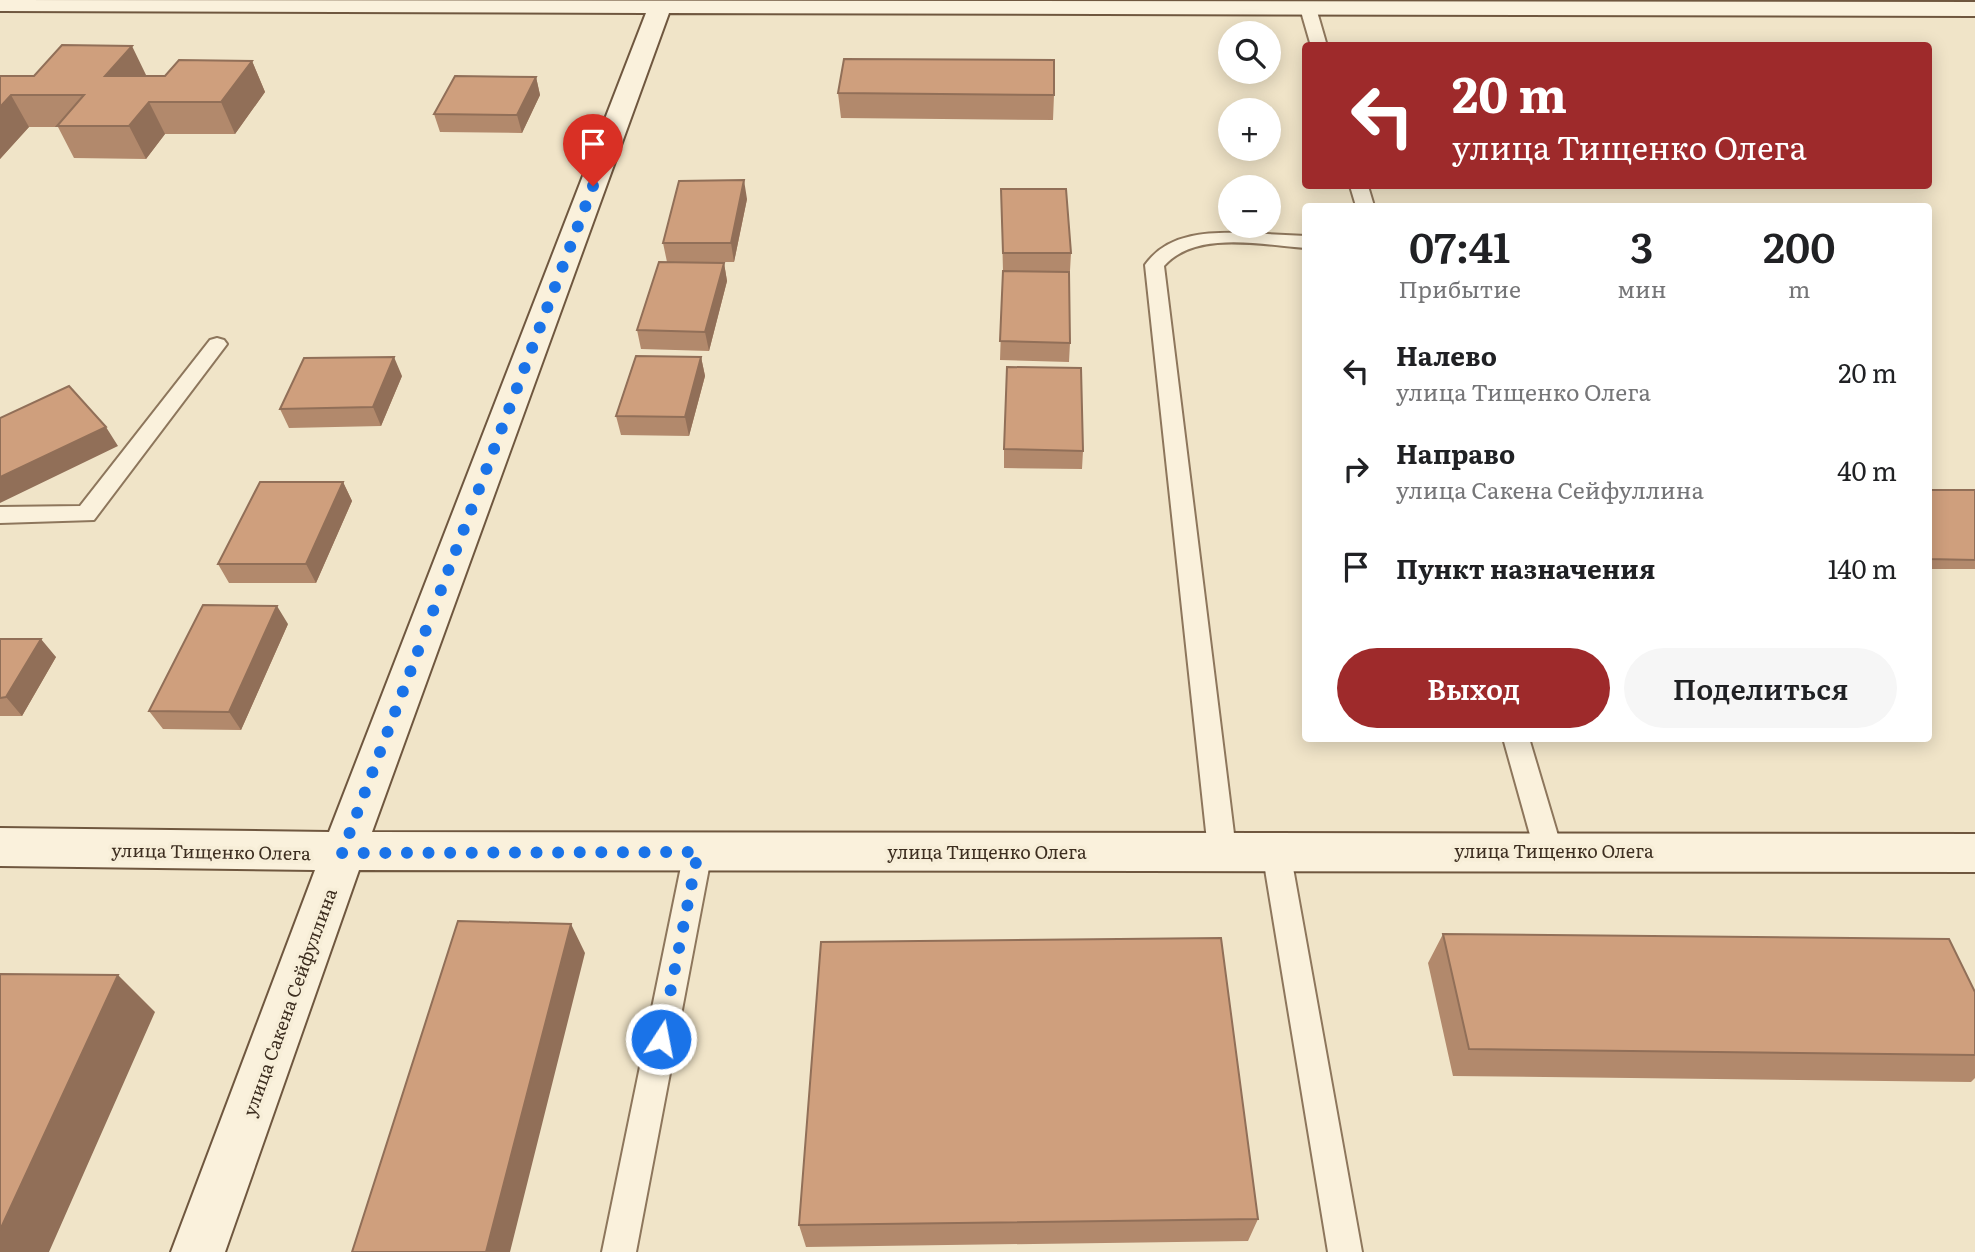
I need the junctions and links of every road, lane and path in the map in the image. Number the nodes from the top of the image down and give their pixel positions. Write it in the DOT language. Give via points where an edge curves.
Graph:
graph roads {
  1 [pos="0,4"];
  2 [pos="1374,4"];
  3 [pos="660,6"];
  4 [pos="1308,8"];
  5 [pos="1975,9"];
  6 [pos="1318,42"];
  7 [pos="1302,242"];
  8 [pos="217,344"];
  9 [pos="0,516"];
  10 [pos="1517,742"];
  11 [pos="0,847"];
  12 [pos="1548,849"];
  13 [pos="1222,850"];
  14 [pos="1276,850"];
  15 [pos="698,852"];
  16 [pos="342,853"];
  17 [pos="1975,853"];
  18 [pos="198,1252"];
  19 [pos="619,1252"];
  20 [pos="1345,1252"];
  1 -- 3 [label="street"];
  2 -- 4 [label="street"];
  2 -- 5 [label="street"];
  3 -- 4 [label="street"];
  3 -- 16 [label="street, улица Сакена Сейфуллина"];
  4 -- 6 [label="lane"];
  7 -- 13 [label="lane" via="1189,241 1159,256 1154,265"];
  8 -- 9 [label="lane" via="86,514"];
  10 -- 12 [label="lane"];
  11 -- 16 [label="street, улица Тищенко Олега"];
  12 -- 14 [label="street, улица Тищенко Олега"];
  12 -- 17 [label="street, улица Тищенко Олега"];
  13 -- 14 [label="street, улица Тищенко Олега"];
  13 -- 15 [label="street, улица Тищенко Олега"];
  14 -- 20 [label="lane"];
  15 -- 16 [label="street, улица Тищенко Олега"];
  15 -- 19 [label="lane"];
  16 -- 18 [label="street, улица Сакена Сейфуллина"];
}
